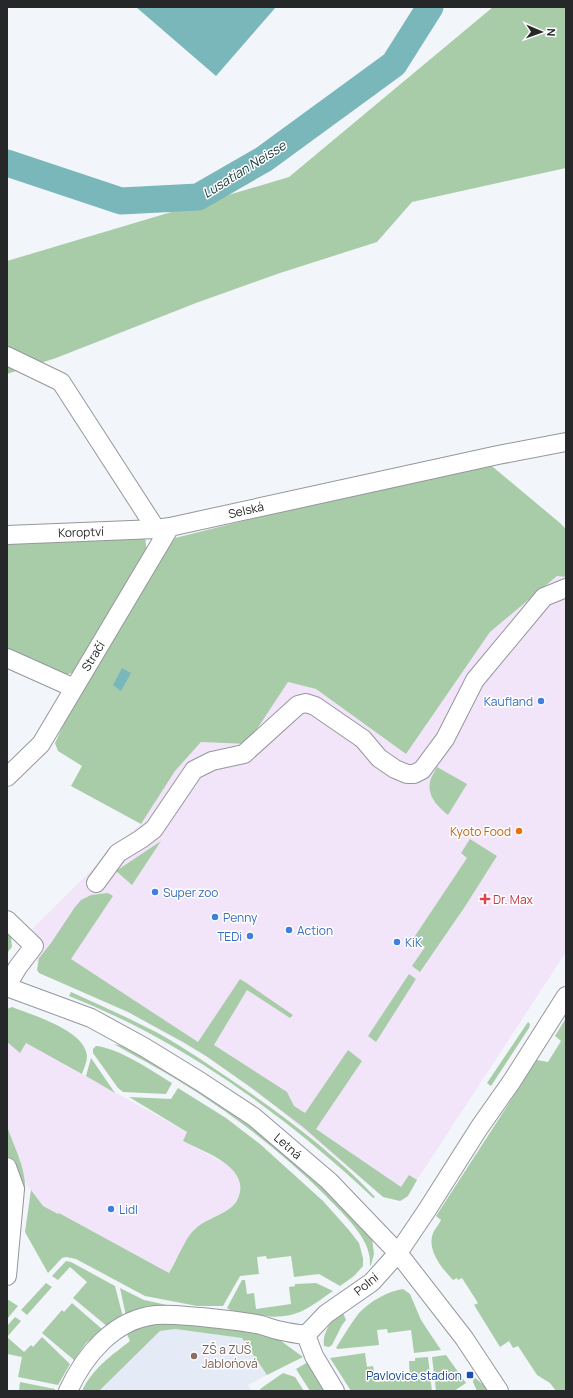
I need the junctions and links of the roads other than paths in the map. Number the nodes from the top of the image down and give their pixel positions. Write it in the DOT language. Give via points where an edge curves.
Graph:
graph roads {
  1 [pos="7,356"];
  2 [pos="566,442"];
  3 [pos="163,528"];
  4 [pos="7,536"];
  5 [pos="566,588"];
  6 [pos="7,658"];
  7 [pos="74,688"];
  8 [pos="7,777"];
  9 [pos="96,882"];
  10 [pos="7,920"];
  11 [pos="7,986"];
  12 [pos="566,996"];
  13 [pos="7,1167"];
  14 [pos="398,1253"];
  15 [pos="7,1276"];
  16 [pos="306,1335"];
  17 [pos="68,1391"];
  18 [pos="335,1391"];
  19 [pos="499,1391"];
  1 -- 3 [label="street" via="61,382"];
  2 -- 3 [label="street, Selská"];
  3 -- 4 [label="street, Koroptví"];
  3 -- 7 [label="street, Stračí"];
  5 -- 9 [label="street" via="544,597 475,680 445,739 422,770 407,774 395,769 379,758 363,739 315,706 306,703 298,705 244,754 212,761 194,770 154,829 118,853"];
  6 -- 7 [label="street"];
  7 -- 8 [label="street, Stračí" via="41,744"];
  10 -- 11 [label="street, Letná" via="34,946"];
  11 -- 14 [label="street, Letná" via="91,1018 144,1047 254,1117 329,1181"];
  12 -- 14 [label="street, Polní"];
  13 -- 15 [label="street" via="15,1189"];
  14 -- 16 [label="street, Polní" via="372,1282 326,1314"];
  14 -- 19 [label="street, Letná" via="464,1338"];
  16 -- 17 [label="street" via="224,1319 185,1315 155,1315 141,1318 126,1324 99,1344 80,1368"];
  16 -- 18 [label="street" via="314,1356"];
}
